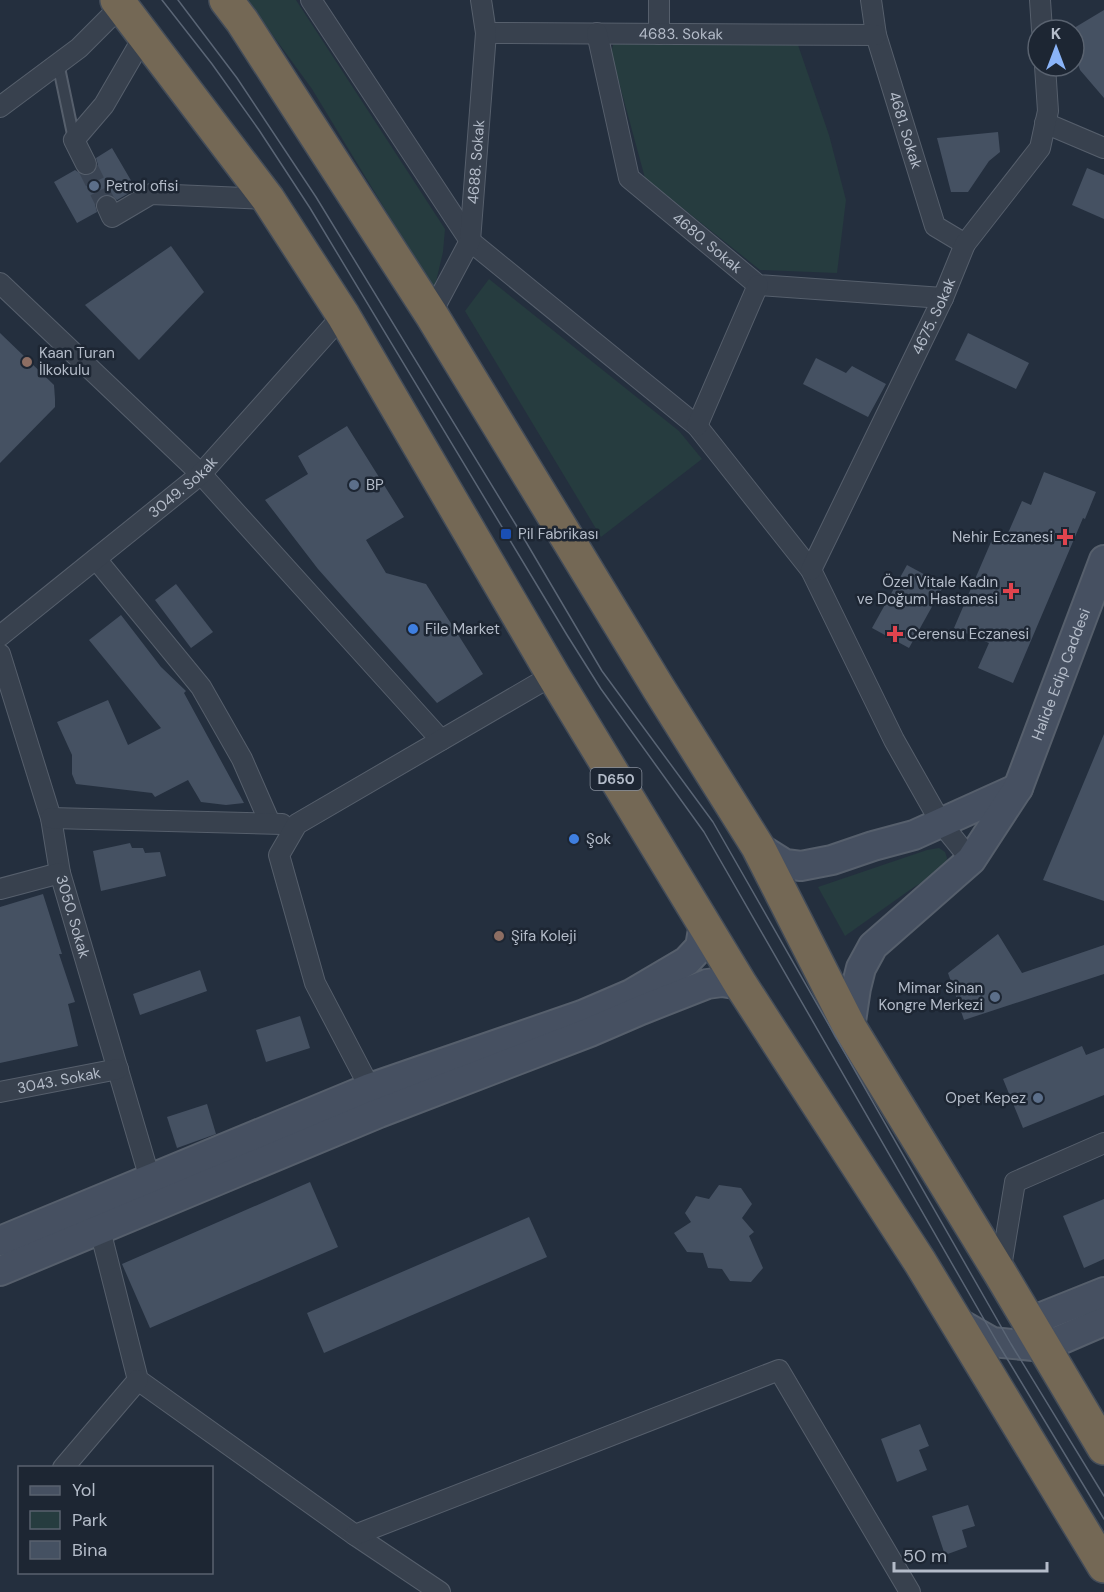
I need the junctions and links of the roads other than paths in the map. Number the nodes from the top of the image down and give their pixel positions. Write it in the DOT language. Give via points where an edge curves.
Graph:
graph roads {
  1 [pos="311,0"];
  2 [pos="481,0"];
  3 [pos="659,0"];
  4 [pos="871,0"];
  5 [pos="1041,0"];
  6 [pos="119,3"];
  7 [pos="230,7"];
  8 [pos="1042,18"];
  9 [pos="486,33"];
  10 [pos="597,33"];
  11 [pos="659,34"];
  12 [pos="876,35"];
  13 [pos="144,36"];
  14 [pos="58,63"];
  15 [pos="1046,78"];
  16 [pos="0,107"];
  17 [pos="1045,123"];
  18 [pos="74,140"];
  19 [pos="1104,148"];
  20 [pos="86,164"];
  21 [pos="268,199"];
  22 [pos="107,206"];
  23 [pos="470,241"];
  24 [pos="965,244"];
  25 [pos="0,283"];
  26 [pos="758,285"];
  27 [pos="943,298"];
  28 [pos="431,314"];
  29 [pos="343,315"];
  30 [pos="697,426"];
  31 [pos="201,474"];
  32 [pos="96,559"];
  33 [pos="1104,560"];
  34 [pos="811,570"];
  35 [pos="0,636"];
  36 [pos="0,654"];
  37 [pos="553,675"];
  38 [pos="441,740"];
  39 [pos="1018,788"];
  40 [pos="51,818"];
  41 [pos="270,823"];
  42 [pos="941,823"];
  43 [pos="297,824"];
  44 [pos="758,847"];
  45 [pos="971,860"];
  46 [pos="60,873"];
  47 [pos="0,889"];
  48 [pos="704,924"];
  49 [pos="741,985"];
  50 [pos="636,1002"];
  51 [pos="850,1028"];
  52 [pos="118,1069"];
  53 [pos="370,1088"];
  54 [pos="0,1092"];
  55 [pos="1104,1143"];
  56 [pos="154,1191"];
  57 [pos="100,1230"];
  58 [pos="0,1241"];
  59 [pos="0,1271"];
  60 [pos="1000,1273"];
  61 [pos="1104,1292"];
  62 [pos="955,1321"];
  63 [pos="1104,1321"];
  64 [pos="1037,1334"];
  65 [pos="138,1380"];
  66 [pos="1104,1448"];
  67 [pos="64,1466"];
  68 [pos="355,1535"];
  69 [pos="1104,1566"];
  70 [pos="440,1592"];
  71 [pos="910,1592"];
  1 -- 23 [label="street"];
  2 -- 9 [label="street, 4688. Sokak"];
  3 -- 11 [label="street"];
  4 -- 12 [label="street, 4681. Sokak"];
  5 -- 8 [label="street"];
  6 -- 13 [label="highway, D650"];
  6 -- 14 [label="street" via="79,48"];
  7 -- 28 [label="highway"];
  9 -- 10 [label="street, 4683. Sokak"];
  9 -- 23 [label="street, 4688. Sokak"];
  10 -- 11 [label="street, 4683. Sokak"];
  10 -- 26 [label="street, 4680. Sokak" via="629,178"];
  11 -- 12 [label="street, 4683. Sokak"];
  12 -- 24 [label="street, 4681. Sokak" via="935,226"];
  13 -- 18 [label="street" via="104,105"];
  13 -- 21 [label="highway, D650"];
  14 -- 16 [label="street"];
  14 -- 18 [label="lane"];
  15 -- 17 [label="street, 4675. Sokak"];
  17 -- 19 [label="street"];
  17 -- 24 [label="street, 4675. Sokak" via="1040,148"];
  18 -- 20 [label="street"];
  21 -- 22 [label="street" via="151,194 112,217"];
  21 -- 29 [label="highway, D650"];
  23 -- 28 [label="street, 4688. Sokak"];
  23 -- 30 [label="street"];
  24 -- 27 [label="street, 4675. Sokak"];
  25 -- 31 [label="street"];
  26 -- 27 [label="street, 4680. Sokak"];
  26 -- 30 [label="street"];
  27 -- 34 [label="street, 4675. Sokak"];
  28 -- 44 [label="highway"];
  29 -- 31 [label="street, 3049. Sokak"];
  29 -- 37 [label="highway, D650"];
  30 -- 34 [label="street"];
  31 -- 32 [label="street, 3049. Sokak"];
  31 -- 38 [label="street"];
  32 -- 35 [label="street, 3049. Sokak"];
  32 -- 41 [label="street" via="201,687 243,759"];
  33 -- 39 [label="street, Halide Edip Caddesi"];
  34 -- 42 [label="street" via="894,740"];
  36 -- 40 [label="street, 3050. Sokak"];
  37 -- 38 [label="street"];
  37 -- 48 [label="highway, D650"];
  38 -- 43 [label="street"];
  39 -- 42 [label="street"];
  39 -- 45 [label="street, Halide Edip Caddesi"];
  40 -- 41 [label="street"];
  40 -- 46 [label="street, 3050. Sokak"];
  41 -- 43 [label="street"];
  42 -- 44 [label="street" via="914,835 801,866 785,864"];
  42 -- 45 [label="street"];
  43 -- 53 [label="street" via="279,855 315,983"];
  44 -- 51 [label="highway"];
  45 -- 51 [label="street, Halide Edip Caddesi" via="873,946 861,968"];
  46 -- 47 [label="street"];
  46 -- 52 [label="street, 3050. Sokak"];
  48 -- 49 [label="highway, D650"];
  48 -- 50 [label="street" via="700,946 687,961"];
  49 -- 50 [label="street" via="707,984"];
  49 -- 62 [label="highway, D650"];
  50 -- 53 [label="street" via="582,1015"];
  50 -- 56 [label="street" via="590,1032 379,1113"];
  51 -- 60 [label="highway"];
  52 -- 54 [label="street, 3043. Sokak"];
  52 -- 56 [label="street, 3050. Sokak"];
  53 -- 56 [label="street"];
  55 -- 60 [label="street" via="1015,1182"];
  56 -- 57 [label="street"];
  56 -- 58 [label="street"];
  57 -- 59 [label="street"];
  57 -- 65 [label="street"];
  60 -- 64 [label="highway"];
  61 -- 64 [label="street"];
  62 -- 64 [label="street" via="992,1342"];
  62 -- 69 [label="highway, D650"];
  63 -- 64 [label="street"];
  64 -- 66 [label="highway"];
  65 -- 67 [label="street"];
  65 -- 68 [label="street"];
  68 -- 70 [label="street"];
  68 -- 71 [label="street" via="779,1370"];
}
